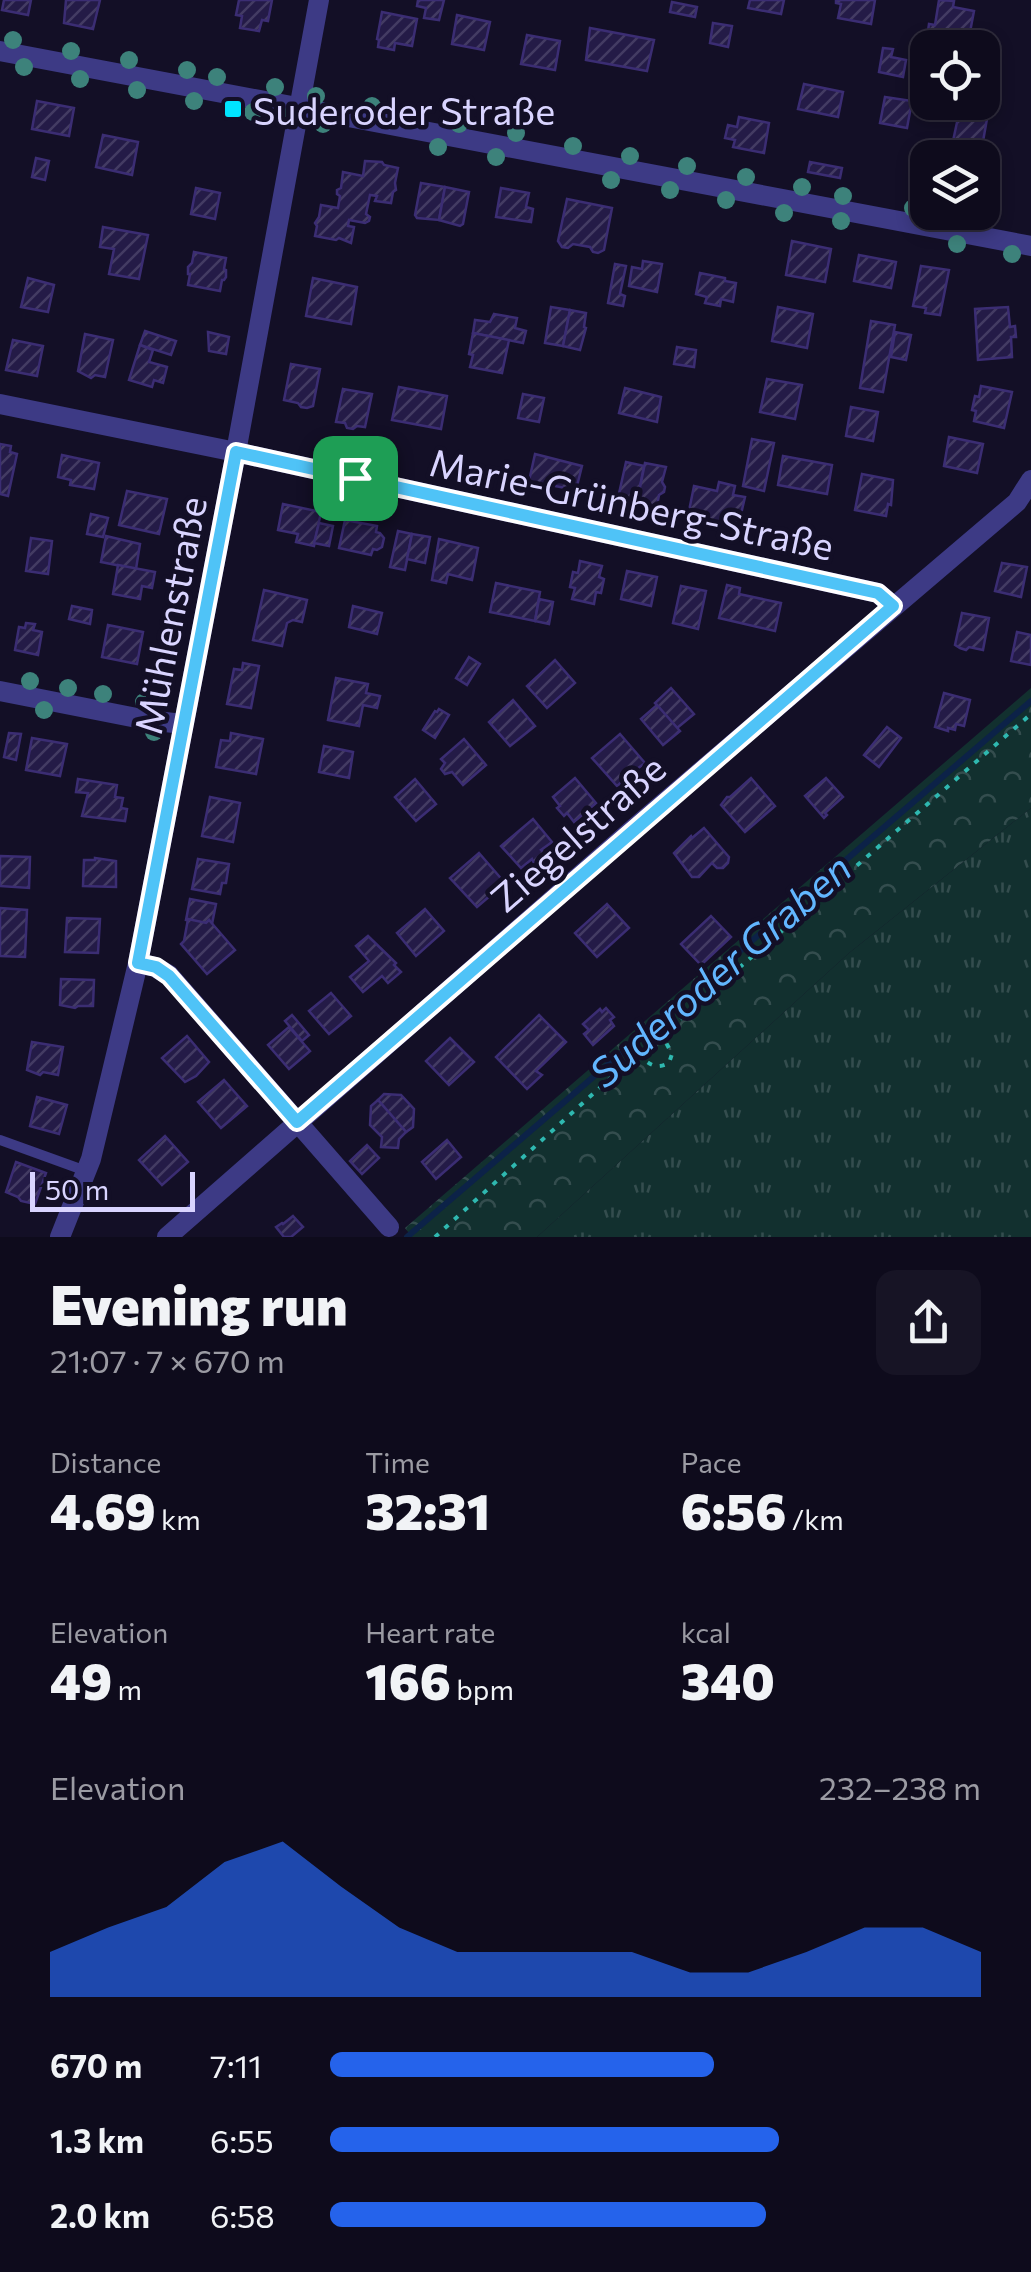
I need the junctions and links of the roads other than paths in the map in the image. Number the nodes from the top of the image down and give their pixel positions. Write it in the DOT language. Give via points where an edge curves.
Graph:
graph roads {
  1 [pos="320,0"];
  2 [pos="0,51"];
  3 [pos="300,107"];
  4 [pos="1031,246"];
  5 [pos="0,404"];
  6 [pos="236,452"];
  7 [pos="1031,480"];
  8 [pos="893,606"];
  9 [pos="0,691"];
  10 [pos="183,724"];
  11 [pos="138,963"];
  12 [pos="297,1122"];
  13 [pos="0,1140"];
  14 [pos="86,1172"];
  15 [pos="389,1227"];
  16 [pos="60,1237"];
  17 [pos="167,1237"];
  1 -- 3 [label="street, Mühlenstraße"];
  2 -- 3 [label="street"];
  3 -- 4 [label="street"];
  3 -- 6 [label="street, Mühlenstraße"];
  5 -- 6 [label="street, Marie-Grünberg-Straße"];
  6 -- 8 [label="street, Marie-Grünberg-Straße" via="878,593"];
  6 -- 10 [label="street, Mühlenstraße"];
  7 -- 8 [label="street, Ziegelstraße" via="1017,502"];
  8 -- 12 [label="street, Ziegelstraße"];
  9 -- 10 [label="street"];
  10 -- 11 [label="street, Mühlenstraße"];
  11 -- 12 [label="street" via="169,976"];
  11 -- 14 [label="street, Mühlenstraße"];
  12 -- 15 [label="street"];
  12 -- 17 [label="street, Ziegelstraße"];
  13 -- 14 [label="lane"];
  14 -- 16 [label="street, Mühlenstraße"];
}
